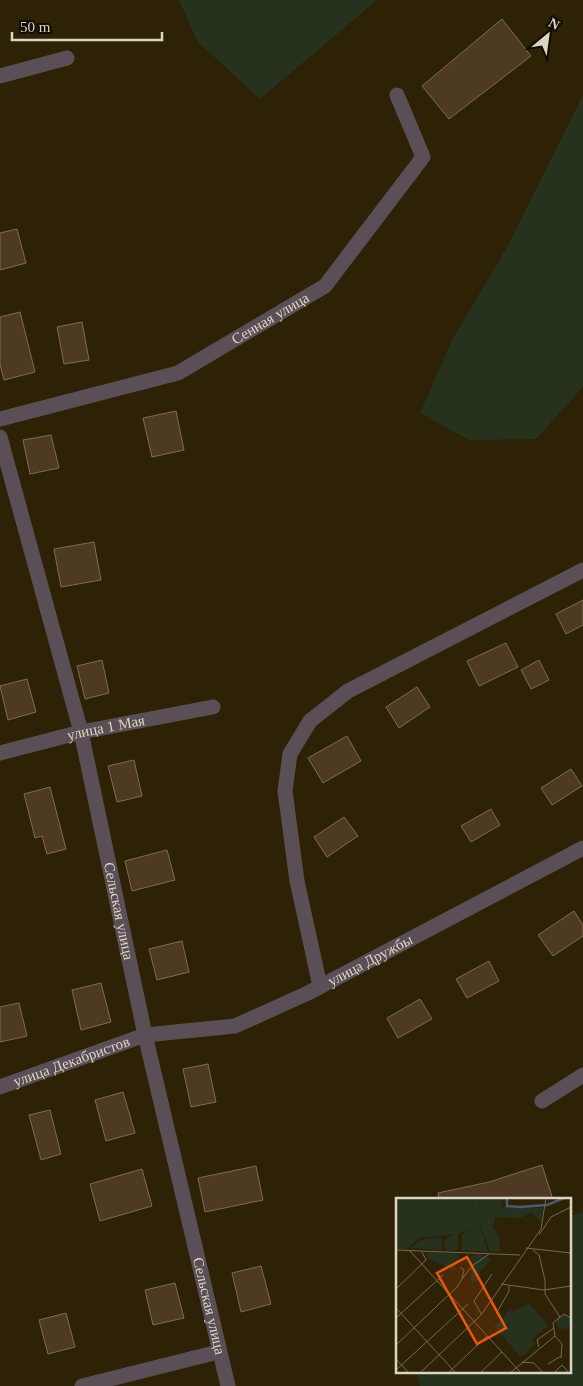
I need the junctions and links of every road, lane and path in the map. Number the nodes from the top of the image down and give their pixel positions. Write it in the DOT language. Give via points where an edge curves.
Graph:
graph roads {
  1 [pos="67,58"];
  2 [pos="0,76"];
  3 [pos="397,95"];
  4 [pos="0,419"];
  5 [pos="0,437"];
  6 [pos="583,570"];
  7 [pos="213,707"];
  8 [pos="81,732"];
  9 [pos="0,753"];
  10 [pos="583,848"];
  11 [pos="320,986"];
  12 [pos="144,1035"];
  13 [pos="583,1075"];
  14 [pos="0,1087"];
  15 [pos="542,1101"];
  16 [pos="218,1352"];
  17 [pos="82,1386"];
  18 [pos="228,1386"];
  1 -- 2 [label="street"];
  3 -- 4 [label="street, Сенная улица" via="423,157 324,286 178,373"];
  5 -- 8 [label="street, Сельская улица"];
  6 -- 11 [label="street" via="348,690 310,721 290,754 285,791 298,881"];
  7 -- 8 [label="street, улица 1 Мая"];
  8 -- 9 [label="street, улица 1 Мая"];
  8 -- 12 [label="street, Сельская улица"];
  10 -- 11 [label="street, улица Дружбы"];
  11 -- 12 [label="street, улица Дружбы" via="235,1026"];
  12 -- 14 [label="street, улица Декабристов"];
  12 -- 16 [label="street, Сельская улица"];
  13 -- 15 [label="street"];
  16 -- 17 [label="street"];
  16 -- 18 [label="street, Сельская улица"];
}
